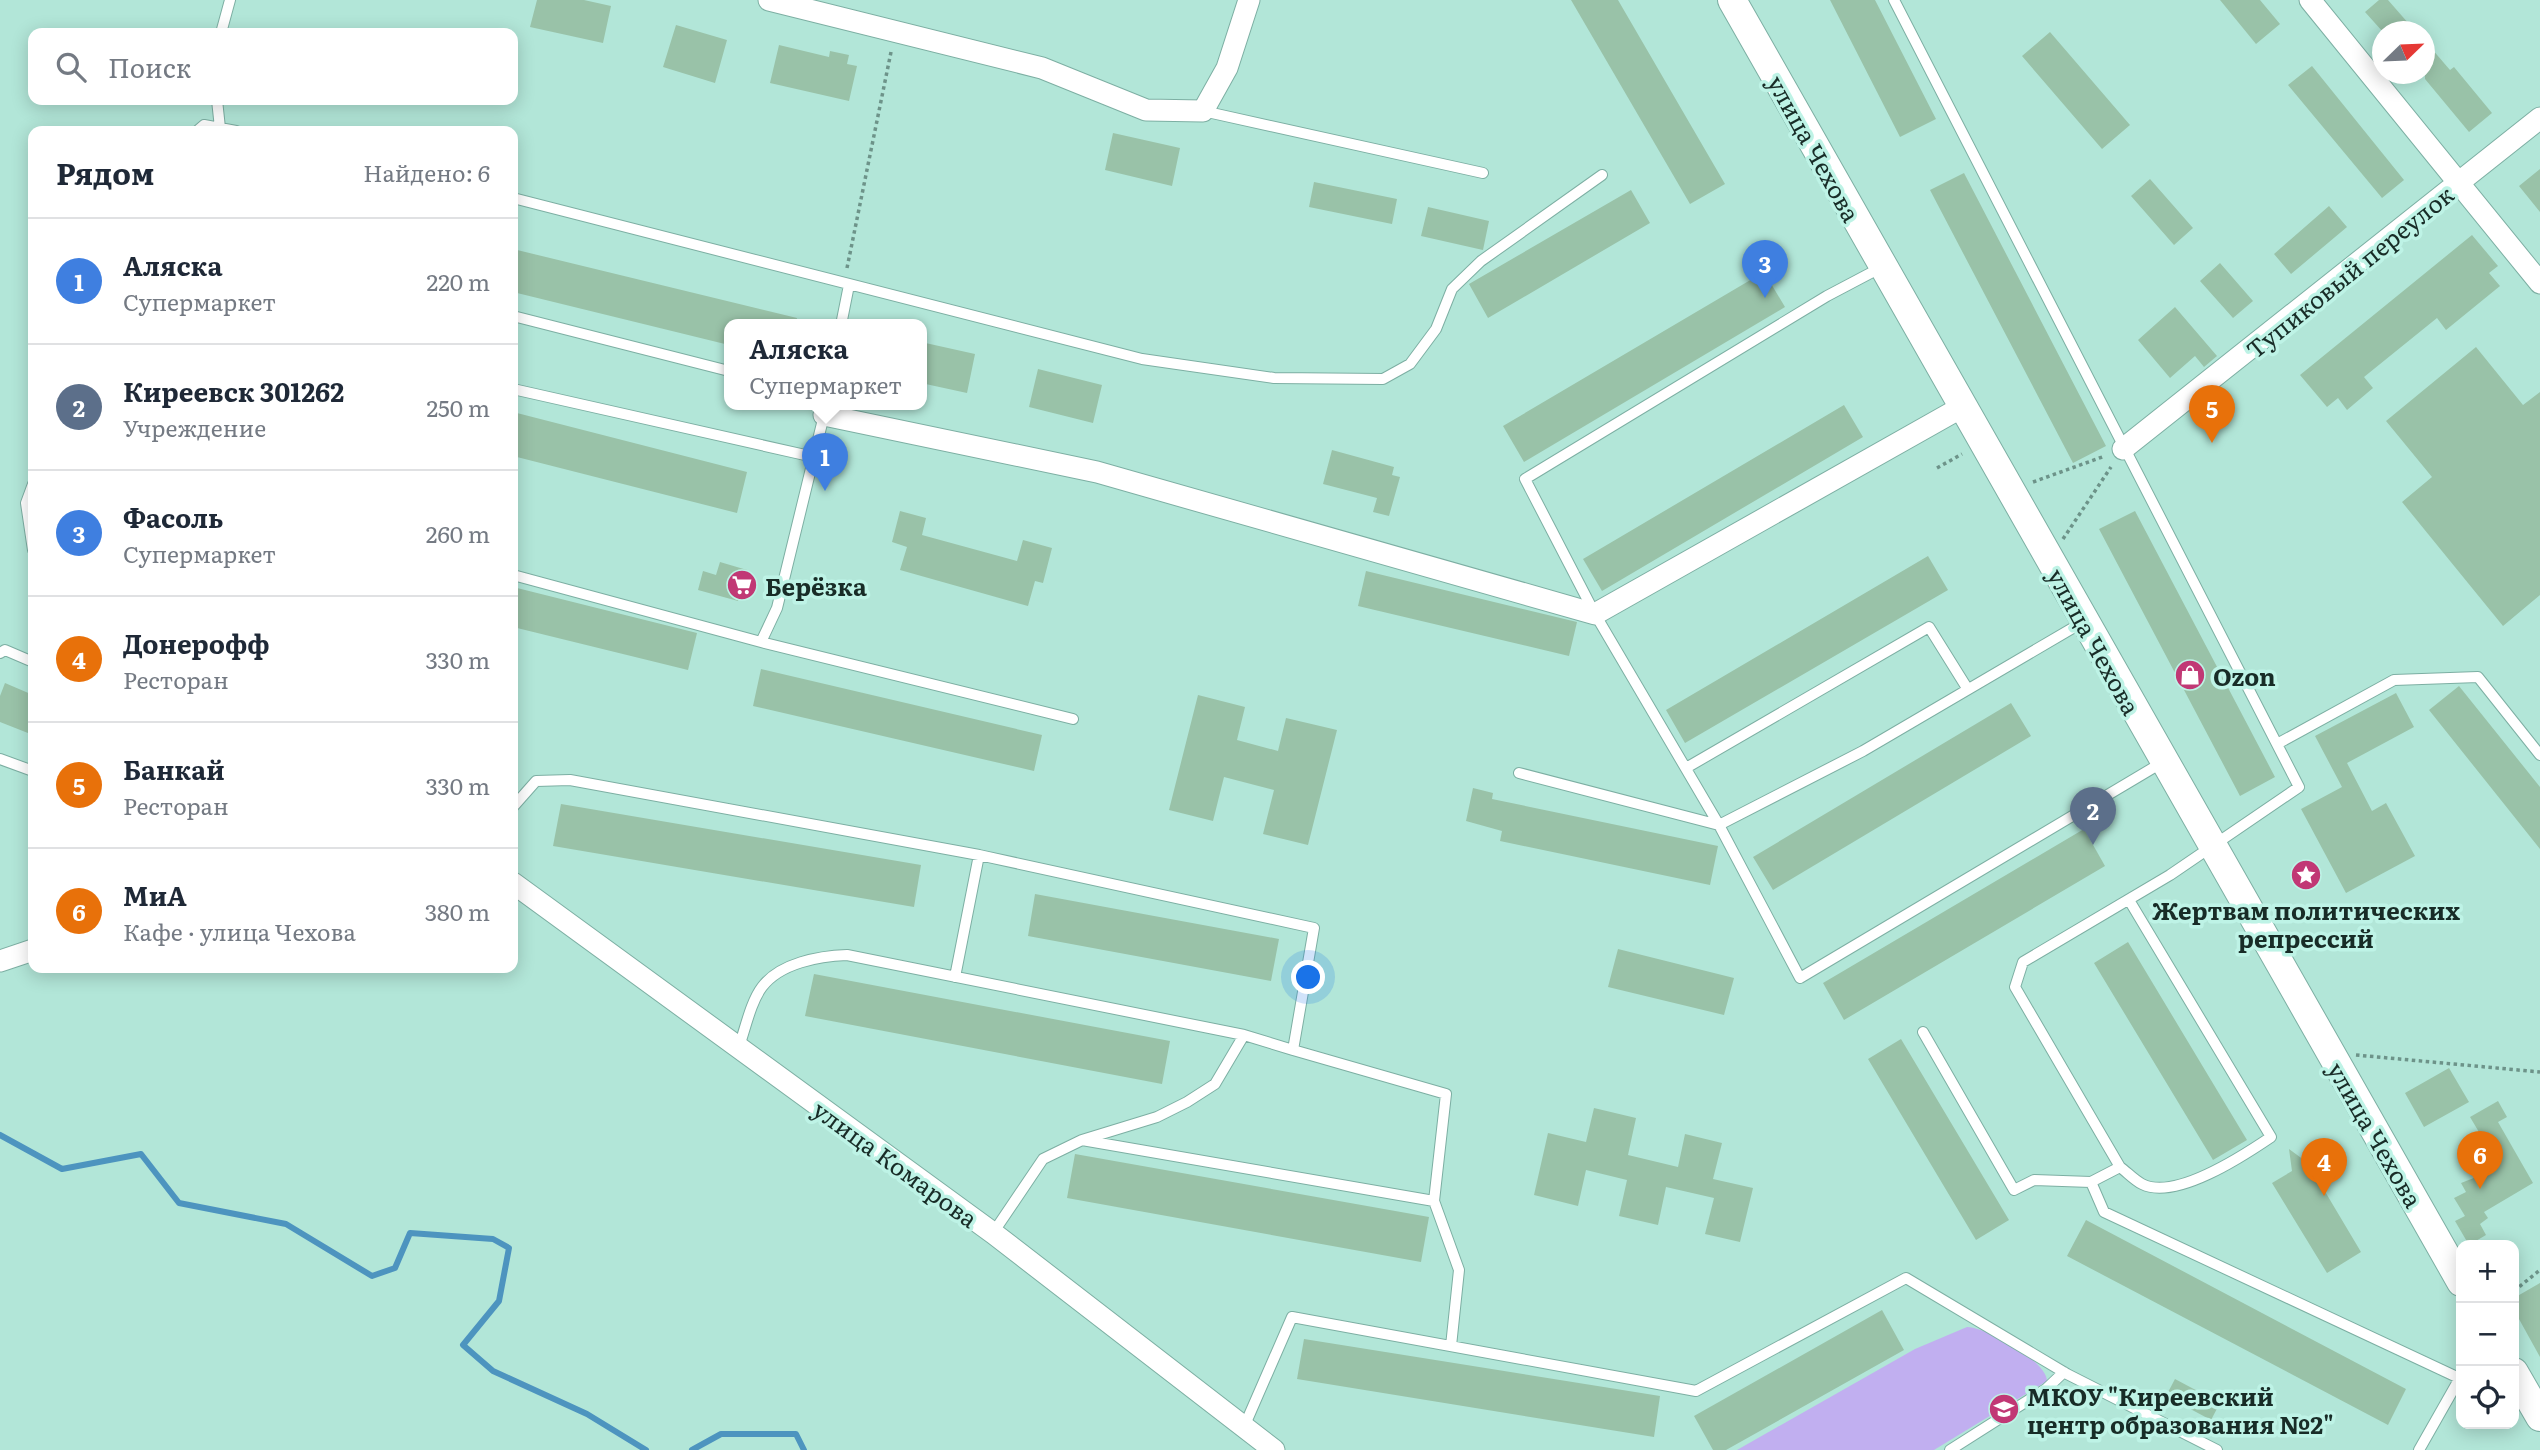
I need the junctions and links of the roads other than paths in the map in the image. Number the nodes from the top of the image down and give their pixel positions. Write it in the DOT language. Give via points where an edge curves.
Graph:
graph roads {
  1 [pos="230,0"];
  2 [pos="769,0"];
  3 [pos="1250,0"];
  4 [pos="1732,0"];
  5 [pos="1894,0"];
  6 [pos="2310,0"];
  7 [pos="222,28"];
  8 [pos="218,105"];
  9 [pos="1203,111"];
  10 [pos="2540,118"];
  11 [pos="220,126"];
  12 [pos="1483,173"];
  13 [pos="1602,175"];
  14 [pos="2459,183"];
  15 [pos="518,199"];
  16 [pos="1882,267"];
  17 [pos="2540,283"];
  18 [pos="846,284"];
  19 [pos="518,317"];
  20 [pos="842,319"];
  21 [pos="724,370"];
  22 [pos="518,390"];
  23 [pos="1962,407"];
  24 [pos="825,410"];
  25 [pos="2123,449"];
  26 [pos="814,457"];
  27 [pos="28,498"];
  28 [pos="28,516"];
  29 [pos="518,576"];
  30 [pos="1595,614"];
  31 [pos="2085,621"];
  32 [pos="761,642"];
  33 [pos="0,653"];
  34 [pos="28,660"];
  35 [pos="1967,688"];
  36 [pos="1073,719"];
  37 [pos="2277,744"];
  38 [pos="2540,755"];
  39 [pos="0,759"];
  40 [pos="2163,762"];
  41 [pos="1686,768"];
  42 [pos="28,769"];
  43 [pos="1518,773"];
  44 [pos="518,801"];
  45 [pos="1719,825"];
  46 [pos="2210,847"];
  47 [pos="979,855"];
  48 [pos="518,887"];
  49 [pos="2129,900"];
  50 [pos="28,952"];
  51 [pos="0,961"];
  52 [pos="955,977"];
  53 [pos="1923,1032"];
  54 [pos="1244,1035"];
  55 [pos="738,1049"];
  56 [pos="1293,1050"];
  57 [pos="1082,1140"];
  58 [pos="2120,1167"];
  59 [pos="2091,1182"];
  60 [pos="1434,1201"];
  61 [pos="993,1233"];
  62 [pos="2456,1273"];
  63 [pos="1451,1346"];
  64 [pos="2064,1372"];
  65 [pos="2456,1375"];
  66 [pos="2519,1381"];
  67 [pos="2456,1384"];
  68 [pos="2540,1417"];
  69 [pos="1244,1427"];
  70 [pos="1273,1450"];
  71 [pos="1950,1450"];
  72 [pos="2217,1450"];
  73 [pos="2419,1450"];
  1 -- 7 [label="lane"];
  2 -- 9 [label="street" via="1042,68 1146,110"];
  3 -- 9 [label="street" via="1227,68"];
  4 -- 16 [label="main road, улица Чехова"];
  5 -- 25 [label="lane"];
  6 -- 14 [label="street"];
  8 -- 11 [label="lane"];
  9 -- 12 [label="lane"];
  10 -- 14 [label="street, Тупиковый переулок"];
  13 -- 18 [label="lane" via="1482,261 1452,289 1436,329 1410,364 1383,379 1274,378 1142,359"];
  14 -- 17 [label="street"];
  14 -- 25 [label="street, Тупиковый переулок"];
  15 -- 18 [label="lane"];
  16 -- 23 [label="main road, улица Чехова"];
  16 -- 30 [label="lane" via="1525,479"];
  18 -- 20 [label="lane"];
  19 -- 21 [label="lane"];
  22 -- 26 [label="lane"];
  23 -- 30 [label="street"];
  23 -- 31 [label="main road, улица Чехова"];
  24 -- 26 [label="lane"];
  24 -- 30 [label="street" via="1097,472"];
  25 -- 37 [label="lane"];
  26 -- 32 [label="lane" via="777,608"];
  27 -- 28 [label="lane"];
  29 -- 32 [label="lane"];
  30 -- 41 [label="lane"];
  31 -- 35 [label="lane"];
  31 -- 40 [label="main road, улица Чехова"];
  32 -- 36 [label="lane"];
  33 -- 34 [label="lane" via="5,650"];
  35 -- 41 [label="lane" via="1929,627"];
  35 -- 45 [label="lane" via="1863,751"];
  37 -- 38 [label="lane" via="2395,680 2478,677"];
  37 -- 46 [label="lane" via="2299,787"];
  39 -- 42 [label="lane"];
  40 -- 45 [label="lane" via="1800,978"];
  40 -- 46 [label="main road, улица Чехова"];
  41 -- 45 [label="lane"];
  43 -- 45 [label="lane"];
  44 -- 47 [label="lane" via="536,781 570,780"];
  46 -- 49 [label="lane"];
  46 -- 62 [label="main road, улица Чехова"];
  47 -- 52 [label="lane"];
  47 -- 56 [label="lane" via="1314,928"];
  48 -- 55 [label="street, улица Комарова"];
  49 -- 58 [label="lane" via="2023,962 2015,987"];
  49 -- 58 [label="lane" via="2271,1137 2243,1156 2176,1187 2143,1185"];
  50 -- 51 [label="street"];
  52 -- 54 [label="lane"];
  52 -- 55 [label="lane" via="847,955 821,956 784,970 761,988"];
  53 -- 59 [label="lane" via="2014,1190 2034,1180"];
  54 -- 56 [label="lane"];
  54 -- 57 [label="lane" via="1215,1084 1157,1117"];
  55 -- 61 [label="street, улица Комарова"];
  56 -- 60 [label="lane" via="1446,1094"];
  57 -- 60 [label="lane"];
  57 -- 61 [label="lane" via="1043,1159"];
  58 -- 59 [label="lane"];
  59 -- 65 [label="lane" via="2104,1212"];
  60 -- 63 [label="lane" via="1459,1270"];
  61 -- 69 [label="street, улица Комарова"];
  63 -- 64 [label="lane" via="1696,1391 1906,1278"];
  63 -- 69 [label="lane" via="1292,1317"];
  64 -- 71 [label="lane"];
  64 -- 72 [label="lane"];
  66 -- 68 [label="main road"];
  67 -- 73 [label="lane"];
  69 -- 70 [label="street, улица Комарова"];
}
